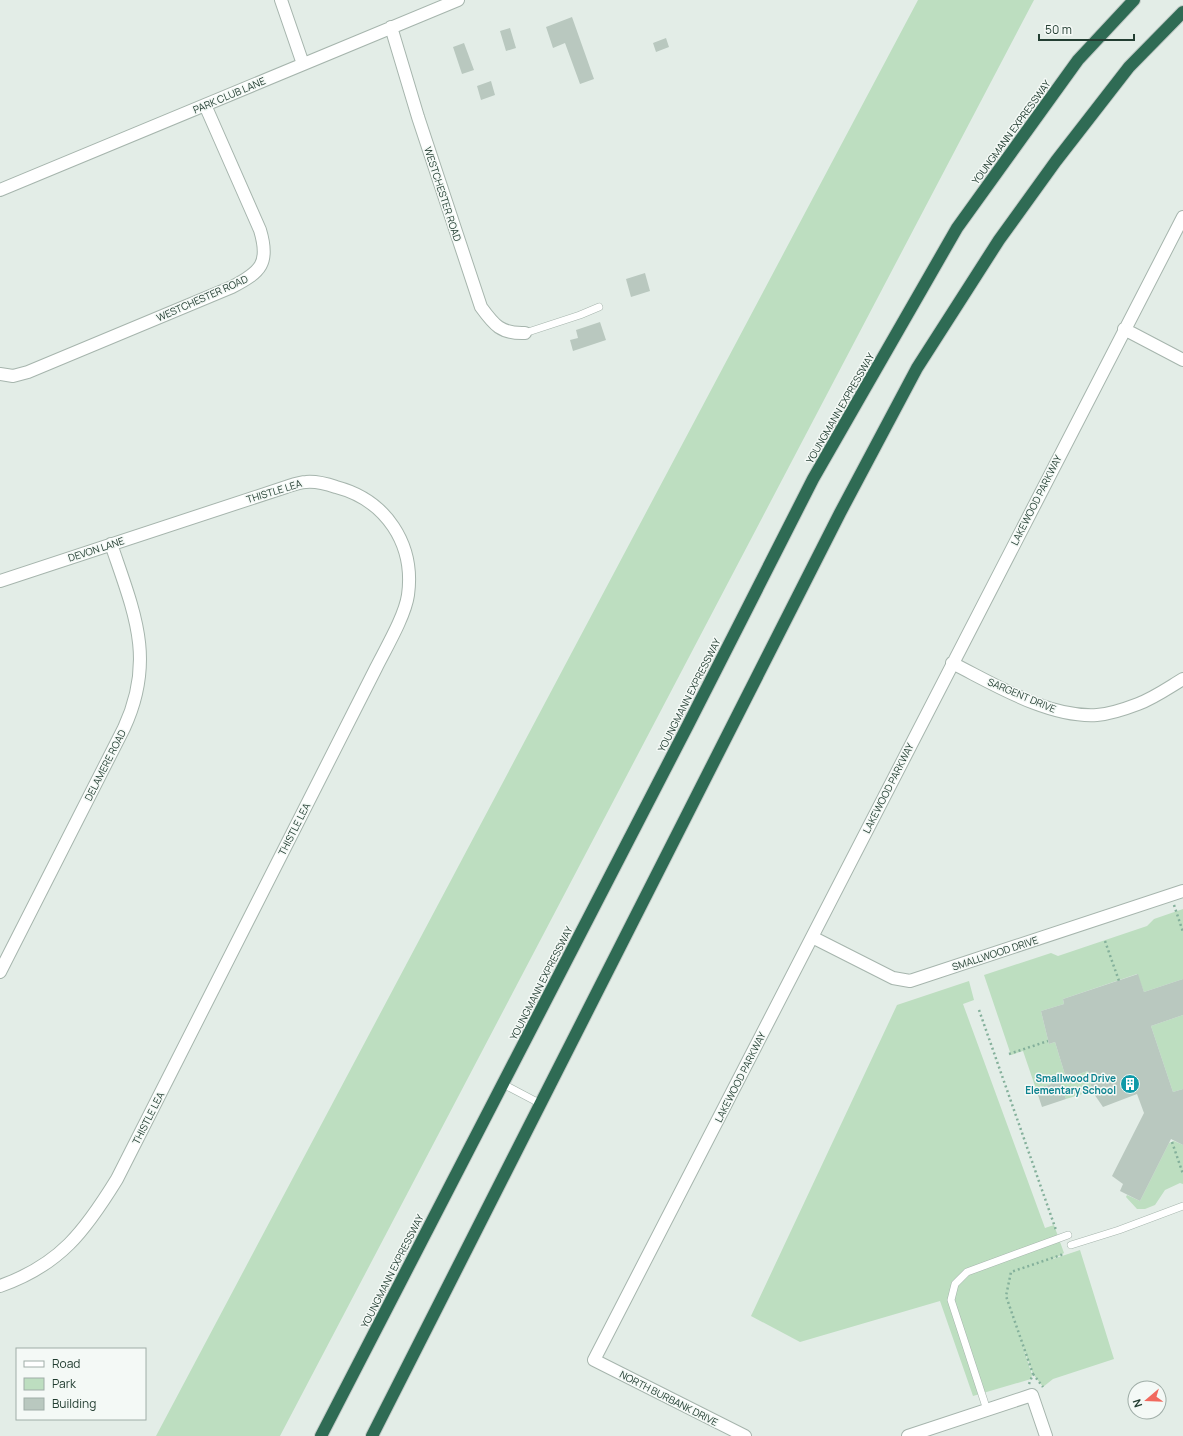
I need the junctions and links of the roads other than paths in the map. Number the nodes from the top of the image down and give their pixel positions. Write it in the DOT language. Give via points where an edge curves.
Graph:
graph roads {
  1 [pos="281,0"];
  2 [pos="458,0"];
  3 [pos="1134,0"];
  4 [pos="1183,12"];
  5 [pos="391,27"];
  6 [pos="302,64"];
  7 [pos="205,104"];
  8 [pos="0,190"];
  9 [pos="1183,217"];
  10 [pos="599,307"];
  11 [pos="1124,329"];
  12 [pos="525,333"];
  13 [pos="1183,360"];
  14 [pos="0,374"];
  15 [pos="192,518"];
  16 [pos="111,544"];
  17 [pos="0,581"];
  18 [pos="952,663"];
  19 [pos="1183,680"];
  20 [pos="1183,891"];
  21 [pos="812,937"];
  22 [pos="0,972"];
  23 [pos="503,1084"];
  24 [pos="541,1104"];
  25 [pos="1183,1206"];
  26 [pos="1068,1235"];
  27 [pos="1071,1245"];
  28 [pos="0,1286"];
  29 [pos="594,1360"];
  30 [pos="987,1410"];
  31 [pos="321,1436"];
  32 [pos="372,1436"];
  33 [pos="744,1436"];
  34 [pos="908,1436"];
  35 [pos="1046,1436"];
  1 -- 6 [label="street"];
  2 -- 5 [label="street, PARK CLUB LANE"];
  3 -- 23 [label="highway, YOUNGMANN EXPRESSWAY" via="1078,60 957,228 813,479"];
  4 -- 24 [label="highway" via="1129,67 1056,161 999,240 916,368"];
  5 -- 6 [label="street, PARK CLUB LANE"];
  5 -- 12 [label="street, WESTCHESTER ROAD" via="481,307 494,325 514,333"];
  6 -- 7 [label="street, PARK CLUB LANE"];
  7 -- 8 [label="street, PARK CLUB LANE"];
  7 -- 14 [label="street, WESTCHESTER ROAD" via="260,230 265,252 258,270 250,278 232,287 28,372 13,376"];
  9 -- 11 [label="street, LAKEWOOD PARKWAY"];
  10 -- 12 [label="lane"];
  11 -- 13 [label="street"];
  11 -- 18 [label="street, LAKEWOOD PARKWAY"];
  15 -- 16 [label="street, DEVON LANE"];
  15 -- 28 [label="street, THISTLE LEA" via="307,482 319,482 342,488 374,505 397,531 408,563 408,597 376,668 117,1179 101,1206 66,1248 27,1275"];
  16 -- 17 [label="street, DEVON LANE"];
  16 -- 22 [label="street, DELAMERE ROAD" via="132,606 139,639 137,694 124,728"];
  18 -- 19 [label="street, SARGENT DRIVE" via="1037,704 1060,712 1081,715 1114,712 1138,704"];
  18 -- 21 [label="street, LAKEWOOD PARKWAY"];
  20 -- 21 [label="street, SMALLWOOD DRIVE" via="910,981 893,978"];
  21 -- 29 [label="street, LAKEWOOD PARKWAY"];
  23 -- 24 [label="lane"];
  23 -- 31 [label="highway, YOUNGMANN EXPRESSWAY"];
  24 -- 32 [label="highway"];
  25 -- 27 [label="lane"];
  26 -- 30 [label="lane" via="967,1272 955,1284 951,1300"];
  29 -- 33 [label="street, NORTH BURBANK DRIVE"];
  30 -- 34 [label="street"];
  30 -- 35 [label="street" via="1032,1395"];
}
